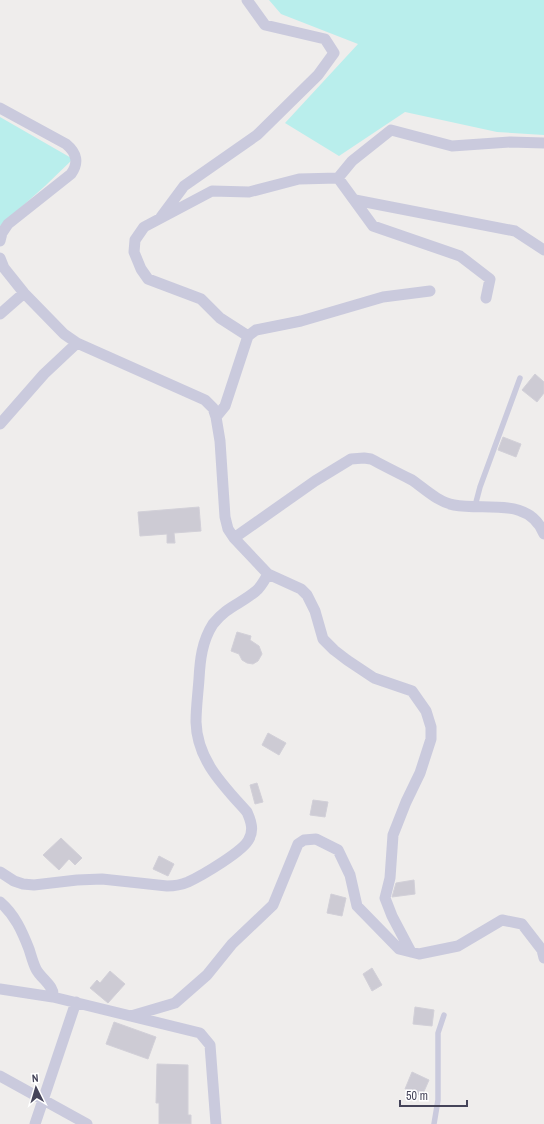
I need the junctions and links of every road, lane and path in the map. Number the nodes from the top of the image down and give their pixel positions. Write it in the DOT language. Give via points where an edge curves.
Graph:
graph roads {
  1 [pos="247,0"];
  2 [pos="0,108"];
  3 [pos="544,143"];
  4 [pos="338,178"];
  5 [pos="355,200"];
  6 [pos="160,219"];
  7 [pos="0,241"];
  8 [pos="544,250"];
  9 [pos="0,258"];
  10 [pos="430,291"];
  11 [pos="24,293"];
  12 [pos="486,298"];
  13 [pos="0,314"];
  14 [pos="248,336"];
  15 [pos="77,343"];
  16 [pos="520,378"];
  17 [pos="216,417"];
  18 [pos="0,424"];
  19 [pos="475,506"];
  20 [pos="544,534"];
  21 [pos="234,538"];
  22 [pos="268,574"];
  23 [pos="0,872"];
  24 [pos="0,902"];
  25 [pos="411,952"];
  26 [pos="544,958"];
  27 [pos="0,989"];
  28 [pos="53,997"];
  29 [pos="76,1002"];
  30 [pos="444,1015"];
  31 [pos="131,1016"];
  32 [pos="0,1076"];
  33 [pos="43,1101"];
  34 [pos="35,1124"];
  35 [pos="87,1124"];
  36 [pos="216,1124"];
  37 [pos="434,1124"];
  1 -- 6 [label="street" via="265,24 325,39 334,53 318,76 257,135 184,186"];
  2 -- 7 [label="street" via="66,144 76,155 75,168 71,174 8,224"];
  3 -- 4 [label="street" via="510,142 452,146 391,130 352,161"];
  4 -- 5 [label="street"];
  4 -- 6 [label="street" via="299,179 248,192 212,191"];
  5 -- 8 [label="street" via="515,231"];
  5 -- 12 [label="street" via="373,226 460,256 490,279"];
  6 -- 14 [label="street" via="144,227 136,240 134,252 140,269 148,279 201,299 220,318"];
  9 -- 11 [label="street" via="4,268"];
  10 -- 14 [label="street" via="383,297 301,321 256,330"];
  11 -- 13 [label="street"];
  11 -- 15 [label="street" via="64,334"];
  14 -- 17 [label="street" via="225,406"];
  15 -- 17 [label="street" via="205,400 213,408"];
  15 -- 18 [label="street" via="44,374"];
  16 -- 19 [label="lane"];
  17 -- 21 [label="street" via="225,517"];
  19 -- 20 [label="street" via="516,509 528,514"];
  19 -- 21 [label="street" via="453,505 442,501 412,480 371,459 358,458 315,481"];
  21 -- 22 [label="street"];
  22 -- 23 [label="street" via="258,590 222,614 205,639 201,656 196,721 202,752 209,766 247,812 251,834 249,841 228,859 188,882 177,885 102,879 34,885 14,881"];
  22 -- 25 [label="street" via="301,589 307,595 324,639 334,650 374,678 412,692 426,711 431,739 393,835 390,878 385,898"];
  24 -- 28 [label="street" via="15,918 23,932 36,968 53,990"];
  25 -- 26 [label="street" via="419,954 458,946 502,920 522,924 542,950"];
  25 -- 31 [label="street" via="399,950 358,906 350,875 338,850 316,839 304,840 298,844 274,905 232,944 207,975 175,1003"];
  27 -- 28 [label="street"];
  28 -- 29 [label="street"];
  29 -- 31 [label="street"];
  29 -- 33 [label="street"];
  30 -- 37 [label="lane" via="438,1033 438,1100"];
  31 -- 36 [label="street" via="200,1034 210,1045"];
  32 -- 33 [label="street"];
  33 -- 34 [label="street"];
  33 -- 35 [label="street"];
}
